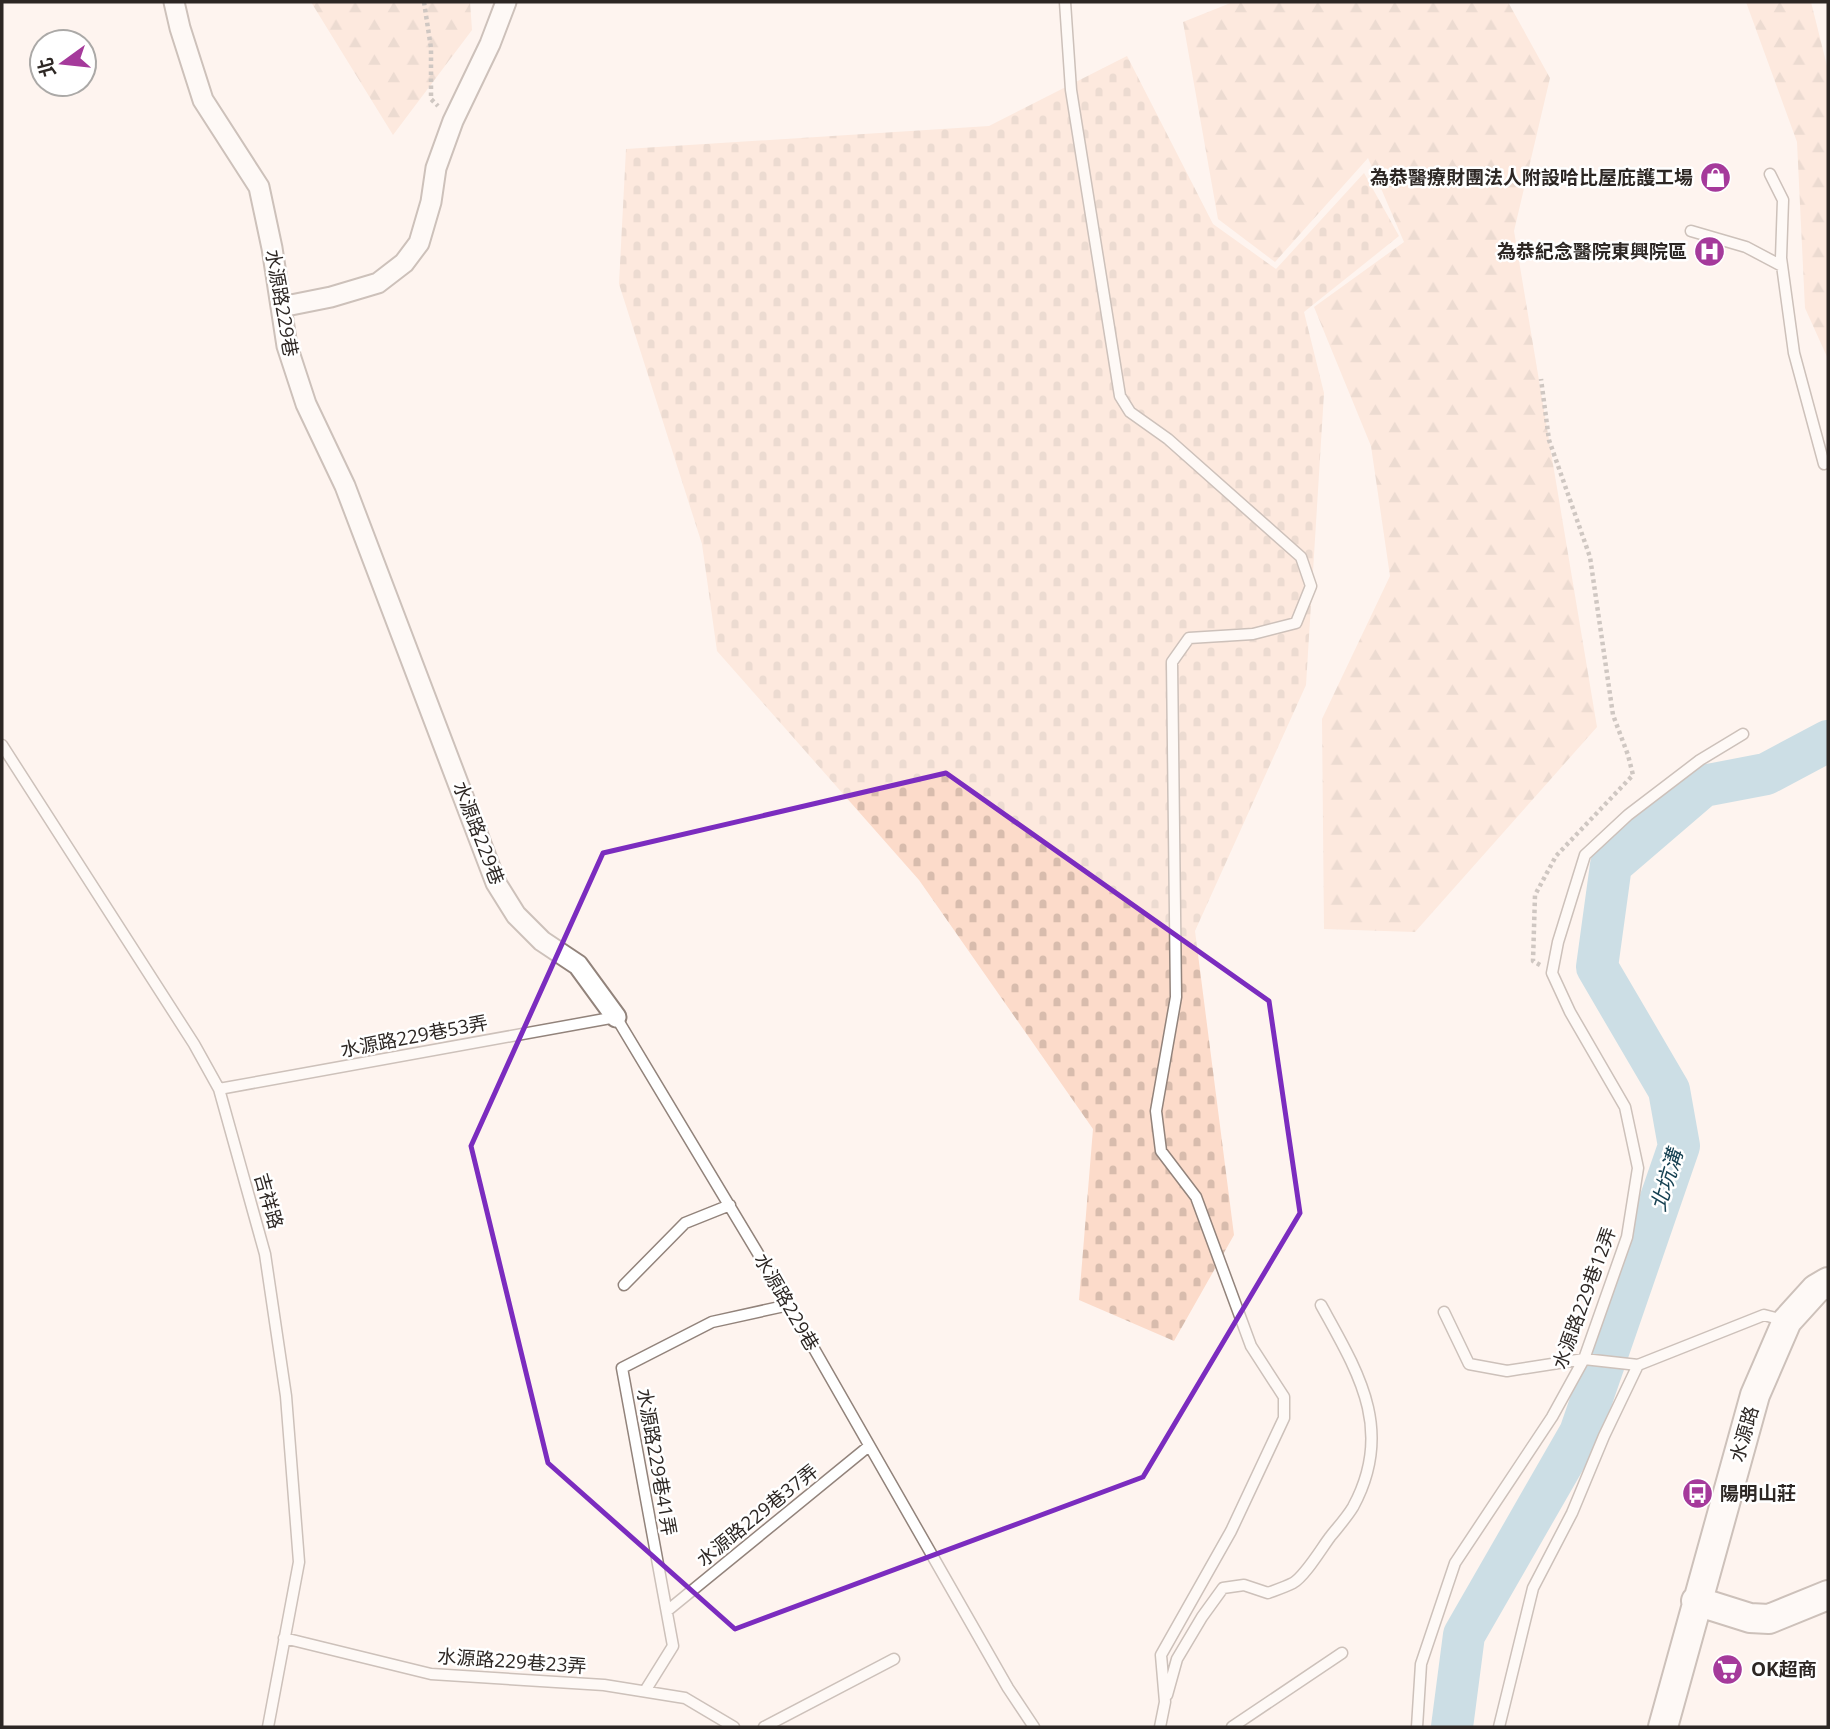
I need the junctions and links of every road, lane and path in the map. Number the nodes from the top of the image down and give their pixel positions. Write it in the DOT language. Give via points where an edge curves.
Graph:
graph roads {
  1 [pos="174,2"];
  2 [pos="424,2"];
  3 [pos="506,2"];
  4 [pos="1065,2"];
  5 [pos="453,121"];
  6 [pos="1770,174"];
  7 [pos="1691,231"];
  8 [pos="1782,266"];
  9 [pos="281,307"];
  10 [pos="1541,379"];
  11 [pos="1828,463"];
  12 [pos="1743,734"];
  13 [pos="2,745"];
  14 [pos="1552,973"];
  15 [pos="616,1017"];
  16 [pos="219,1089"];
  17 [pos="730,1205"];
  18 [pos="1828,1282"];
  19 [pos="624,1285"];
  20 [pos="789,1305"];
  21 [pos="1321,1305"];
  22 [pos="1444,1312"];
  23 [pos="1787,1321"];
  24 [pos="1584,1359"];
  25 [pos="1638,1366"];
  26 [pos="869,1446"];
  27 [pos="1828,1595"];
  28 [pos="1696,1601"];
  29 [pos="667,1611"];
  30 [pos="284,1638"];
  31 [pos="1342,1653"];
  32 [pos="894,1659"];
  33 [pos="645,1691"];
  34 [pos="1165,1702"];
  35 [pos="268,1727"];
  36 [pos="734,1727"];
  37 [pos="764,1727"];
  38 [pos="1034,1727"];
  39 [pos="1160,1727"];
  40 [pos="1231,1727"];
  41 [pos="1416,1727"];
  42 [pos="1499,1727"];
  43 [pos="1663,1727"];
  1 -- 9 [label="street, 水源路229巷" via="203,100 259,187"];
  2 -- 5 [label="path" via="431,48 431,99"];
  3 -- 5 [label="street"];
  4 -- 34 [label="lane" via="1070,90 1120,396 1130,412 1168,439 1301,557 1311,586 1296,622 1253,634 1189,638 1172,662 1176,997 1157,1111 1161,1151 1196,1197 1251,1346 1284,1397 1284,1418 1231,1531 1161,1655"];
  5 -- 9 [label="street" via="436,168 419,243 404,263 378,283"];
  6 -- 8 [label="lane" via="1783,200"];
  7 -- 8 [label="lane" via="1746,247"];
  8 -- 11 [label="lane" via="1794,353 1824,464"];
  9 -- 15 [label="street, 水源路229巷" via="287,346 306,404 345,486 496,883 516,915 542,941 579,965"];
  10 -- 14 [label="path" via="1549,440 1590,556 1613,715 1633,775 1556,856 1535,895 1533,961"];
  12 -- 14 [label="lane" via="1700,760 1628,815 1585,855"];
  13 -- 16 [label="lane, 吉祥路"];
  14 -- 24 [label="lane, 水源路229巷12弄" via="1625,1107 1638,1168 1627,1237"];
  15 -- 16 [label="lane, 水源路229巷53弄"];
  15 -- 17 [label="lane, 水源路229巷"];
  16 -- 30 [label="lane, 吉祥路" via="265,1254 286,1396 299,1562"];
  17 -- 19 [label="lane" via="685,1223"];
  17 -- 20 [label="lane, 水源路229巷"];
  18 -- 23 [label="street, 水源路"];
  20 -- 26 [label="lane, 水源路229巷"];
  20 -- 29 [label="lane, 水源路229巷41弄" via="712,1322 622,1368"];
  21 -- 34 [label="lane" via="1359,1376 1367,1401 1372,1434 1364,1485 1352,1509 1295,1581 1268,1593 1244,1585 1223,1588 1177,1659"];
  22 -- 24 [label="lane" via="1469,1364 1507,1371"];
  23 -- 25 [label="lane" via="1763,1315"];
  23 -- 28 [label="street, 水源路" via="1755,1395"];
  24 -- 25 [label="lane"];
  24 -- 41 [label="lane, 水源路229巷12弄" via="1552,1417 1455,1563 1421,1664"];
  25 -- 42 [label="lane" via="1572,1514 1533,1588"];
  26 -- 29 [label="lane, 水源路229巷37弄"];
  26 -- 38 [label="lane, 水源路229巷"];
  27 -- 28 [label="street" via="1769,1619 1750,1618"];
  28 -- 43 [label="street, 水源路"];
  29 -- 33 [label="lane, 水源路229巷41弄" via="673,1646"];
  30 -- 33 [label="lane, 水源路229巷23弄" via="432,1674"];
  30 -- 35 [label="lane, 吉祥路"];
  31 -- 40 [label="lane"];
  32 -- 37 [label="lane"];
  33 -- 36 [label="lane, 水源路229巷23弄" via="685,1698"];
  34 -- 39 [label="lane"];
}
